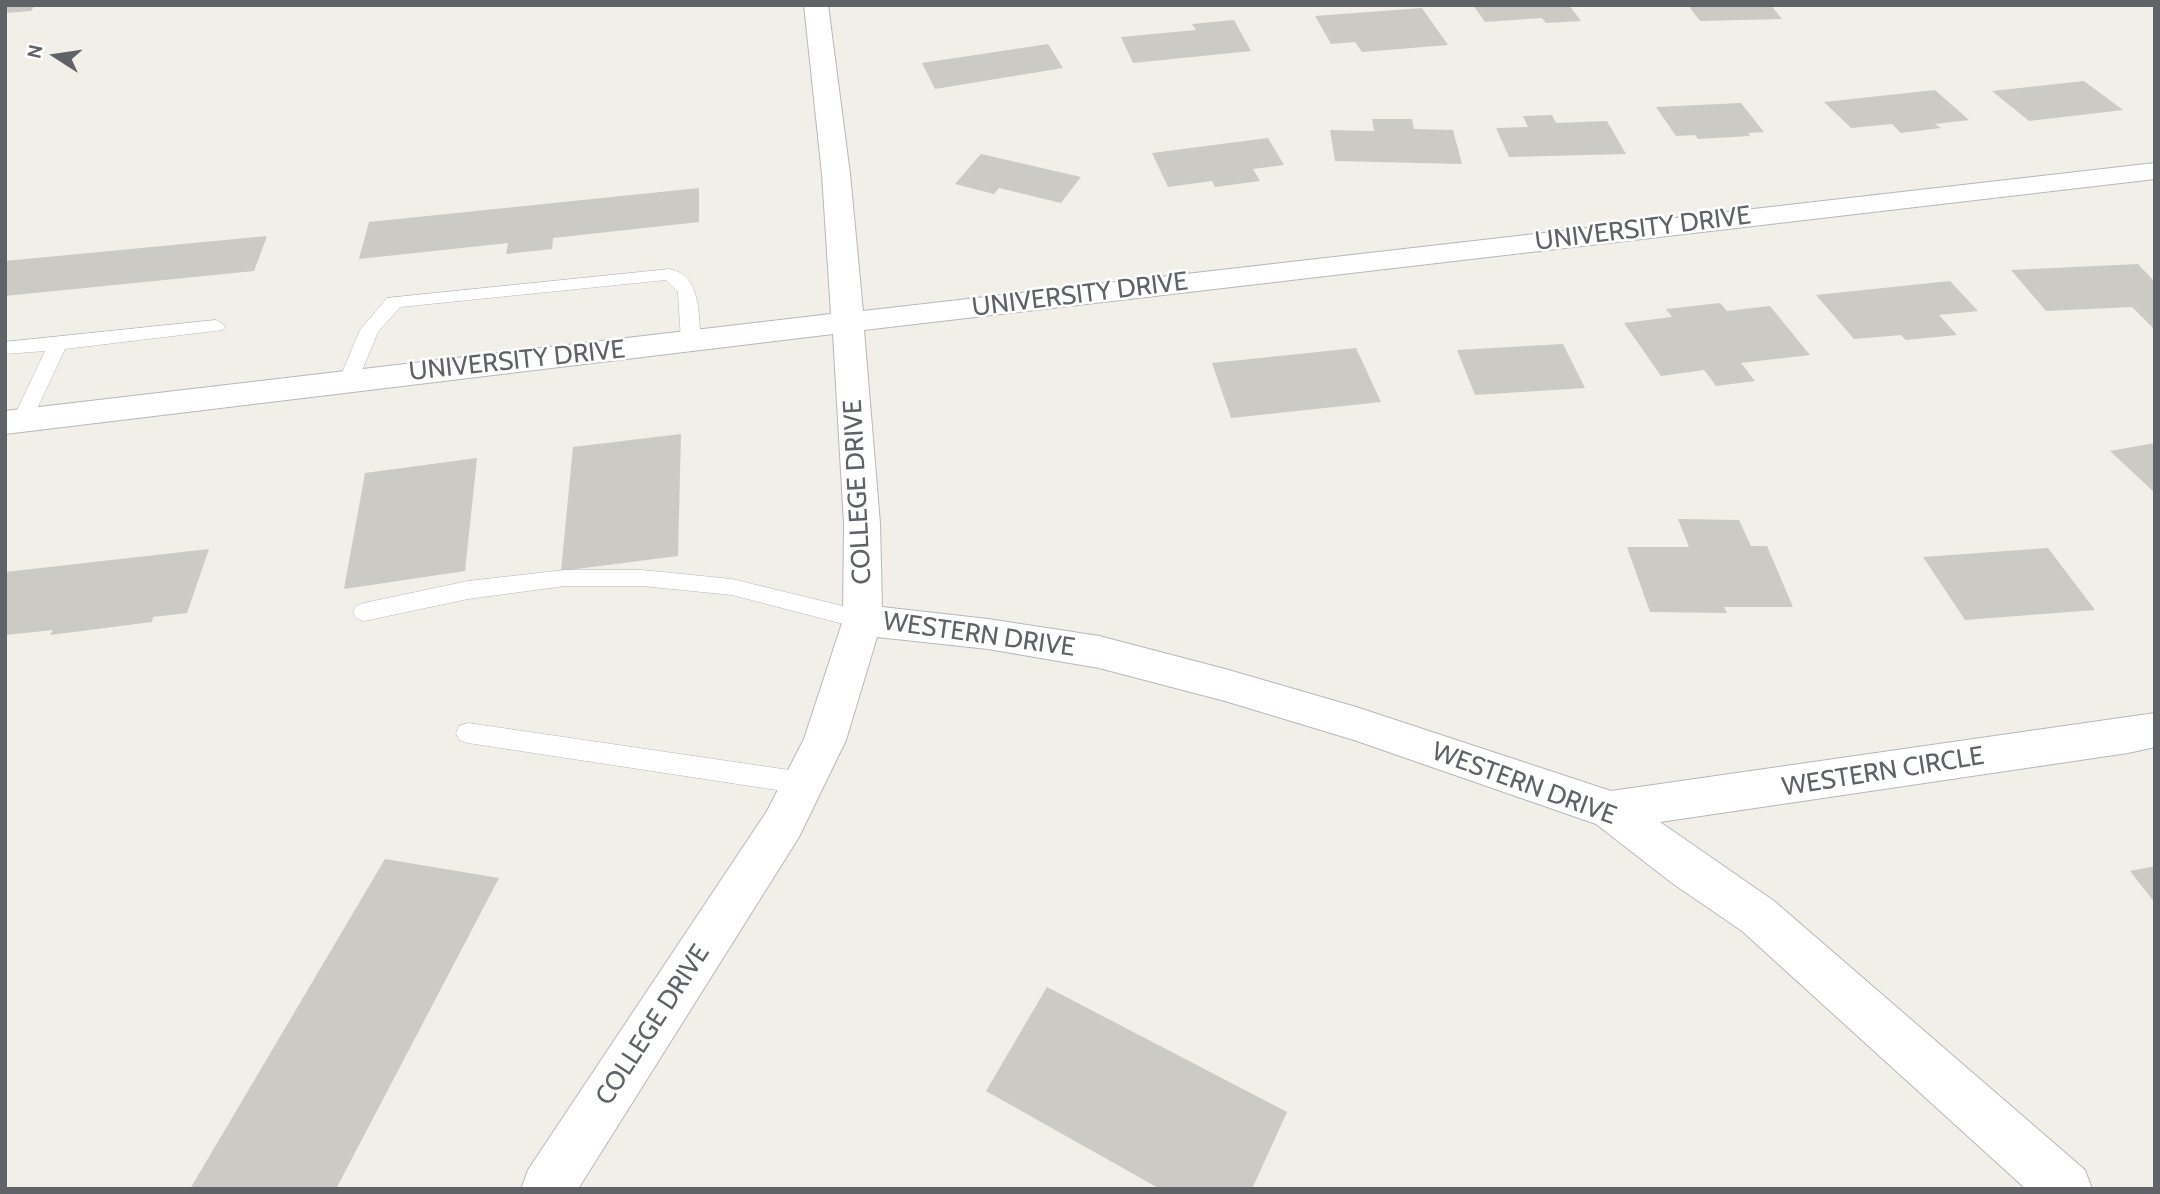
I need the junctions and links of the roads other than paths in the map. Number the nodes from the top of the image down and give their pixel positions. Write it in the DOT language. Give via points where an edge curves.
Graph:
graph roads {
  1 [pos="817,5"];
  2 [pos="2155,171"];
  3 [pos="848,324"];
  4 [pos="216,326"];
  5 [pos="691,341"];
  6 [pos="58,344"];
  7 [pos="5,348"];
  8 [pos="349,380"];
  9 [pos="14,423"];
  10 [pos="364,612"];
  11 [pos="863,620"];
  12 [pos="2155,730"];
  13 [pos="468,733"];
  14 [pos="803,783"];
  15 [pos="1611,810"];
  16 [pos="547,1189"];
  17 [pos="2066,1189"];
  1 -- 3 [label="street, COLLEGE DRIVE"];
  2 -- 3 [label="street, UNIVERSITY DRIVE"];
  3 -- 5 [label="street, UNIVERSITY DRIVE"];
  3 -- 11 [label="street, COLLEGE DRIVE" via="862,524"];
  4 -- 6 [label="lane"];
  5 -- 8 [label="street, UNIVERSITY DRIVE"];
  5 -- 8 [label="lane" via="687,291 670,274 394,302 369,330"];
  6 -- 7 [label="lane"];
  6 -- 9 [label="lane"];
  8 -- 9 [label="street, UNIVERSITY DRIVE"];
  10 -- 11 [label="lane" via="468,590 565,578 642,578 732,587"];
  11 -- 14 [label="street, COLLEGE DRIVE" via="825,740"];
  11 -- 15 [label="street, WESTERN DRIVE" via="988,634 1112,655 1356,724"];
  12 -- 15 [label="street, WESTERN CIRCLE"];
  13 -- 14 [label="lane"];
  14 -- 16 [label="street, COLLEGE DRIVE" via="783,824"];
  15 -- 17 [label="street, WESTERN DRIVE" via="1758,916"];
}
